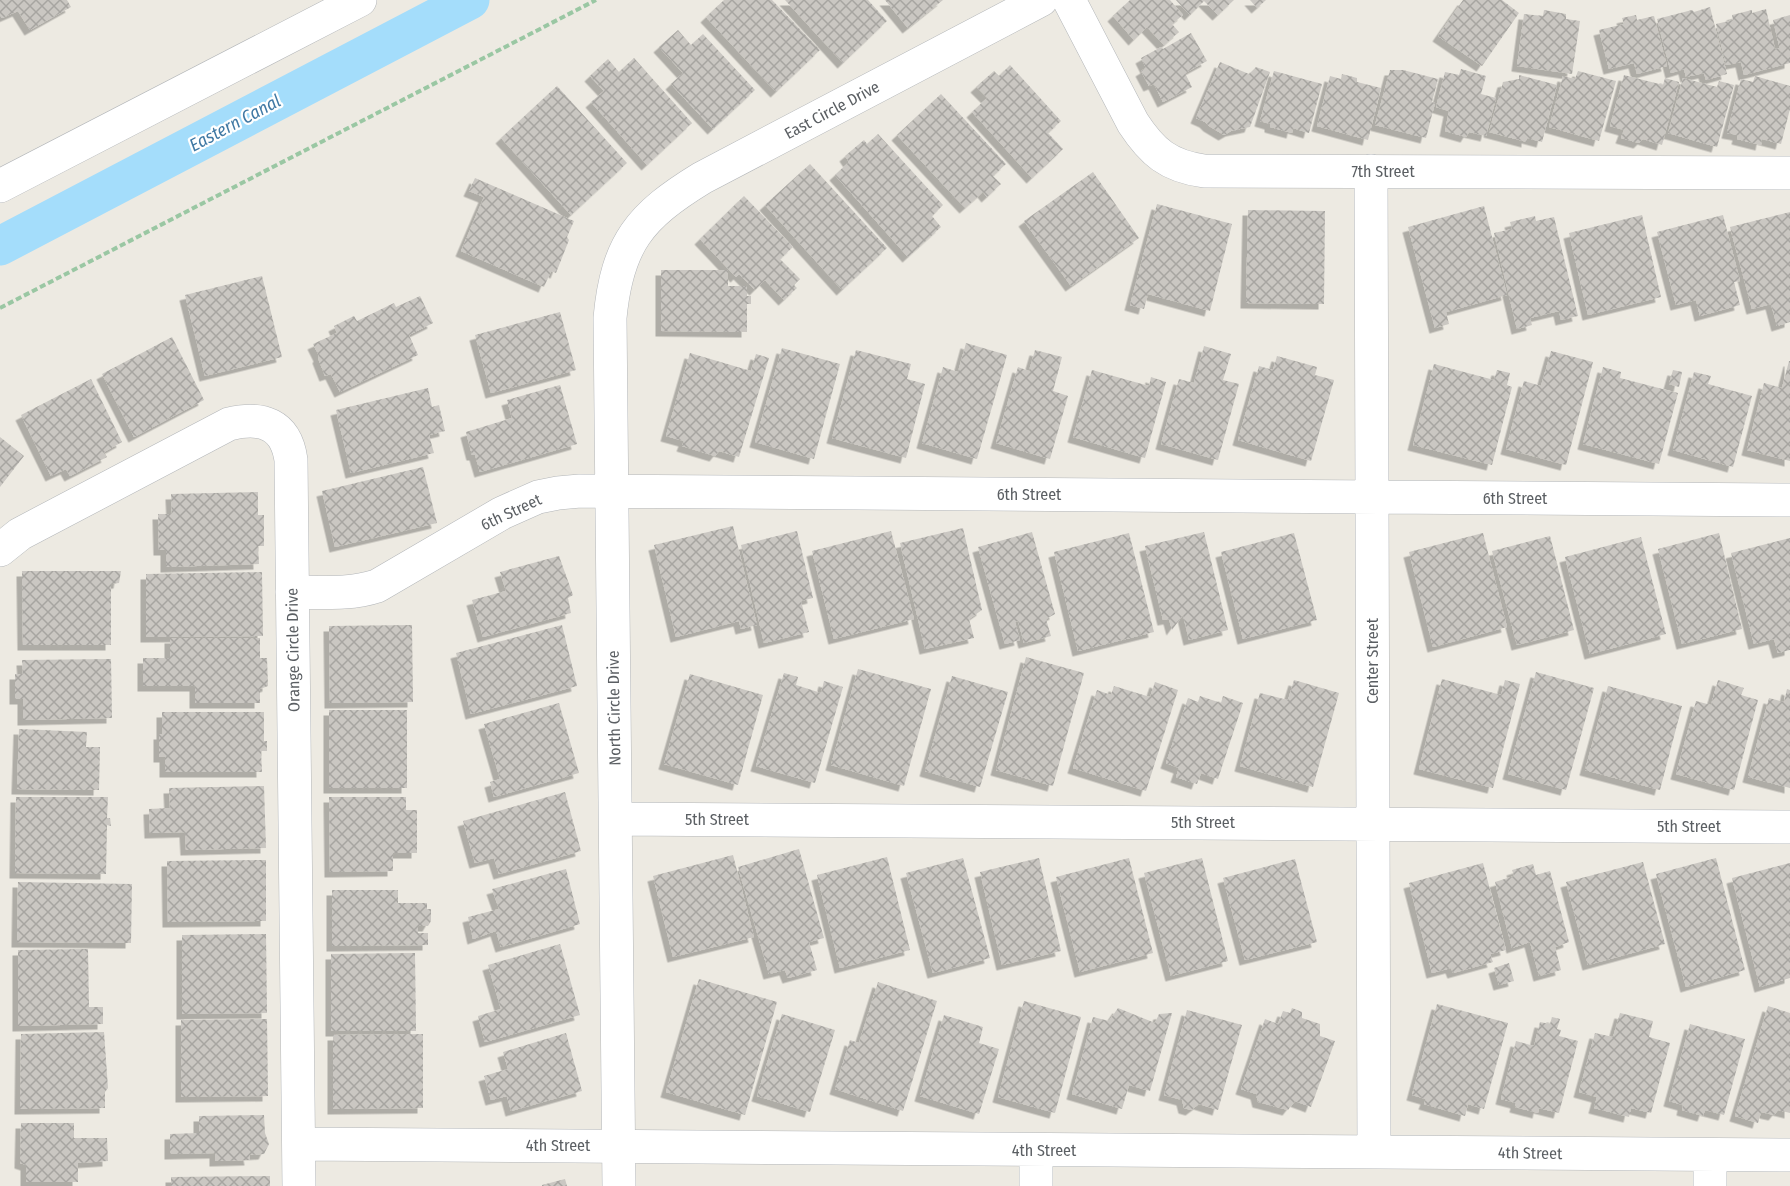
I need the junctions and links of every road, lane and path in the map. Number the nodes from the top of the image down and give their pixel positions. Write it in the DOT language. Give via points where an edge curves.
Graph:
graph roads {
  1 [pos="360,0"];
  2 [pos="596,0"];
  3 [pos="1041,0"];
  4 [pos="1069,0"];
  5 [pos="1371,171"];
  6 [pos="1790,172"];
  7 [pos="0,186"];
  8 [pos="634,235"];
  9 [pos="0,308"];
  10 [pos="611,491"];
  11 [pos="1371,497"];
  12 [pos="1790,500"];
  13 [pos="0,550"];
  14 [pos="292,592"];
  15 [pos="616,819"];
  16 [pos="1373,823"];
  17 [pos="1790,827"];
  18 [pos="298,1144"];
  19 [pos="618,1146"];
  20 [pos="1036,1150"];
  21 [pos="1374,1151"];
  22 [pos="1790,1155"];
  23 [pos="1710,1170"];
  24 [pos="299,1186"];
  25 [pos="619,1186"];
  26 [pos="1036,1186"];
  1 -- 7 [label="lane"];
  2 -- 9 [label="path"];
  3 -- 8 [label="lane, East Circle Drive" via="702,178 654,212"];
  4 -- 5 [label="lane, 7th Street" via="1133,123 1150,146 1169,161 1204,171"];
  5 -- 6 [label="lane, 7th Street"];
  5 -- 11 [label="lane, Center Street"];
  8 -- 10 [label="lane, North Circle Drive" via="621,260 610,318"];
  10 -- 11 [label="lane, 6th Street"];
  10 -- 14 [label="lane, 6th Street" via="558,493 519,504 363,591"];
  10 -- 15 [label="lane, North Circle Drive"];
  11 -- 12 [label="lane, 6th Street"];
  11 -- 16 [label="lane, Center Street"];
  13 -- 14 [label="lane, Orange Circle Drive" via="20,534 229,424 256,421 270,425 289,446"];
  14 -- 18 [label="lane, Orange Circle Drive"];
  15 -- 16 [label="lane, 5th Street"];
  15 -- 19 [label="lane, North Circle Drive"];
  16 -- 17 [label="lane, 5th Street"];
  16 -- 21 [label="lane, Center Street"];
  18 -- 19 [label="lane, 4th Street"];
  18 -- 24 [label="lane, Orange Circle Drive"];
  19 -- 20 [label="lane, 4th Street"];
  19 -- 25 [label="lane, North Circle Drive"];
  20 -- 21 [label="lane, 4th Street"];
  20 -- 26 [label="lane"];
  21 -- 23 [label="lane, 4th Street"];
  22 -- 23 [label="lane, 4th Street"];
}
